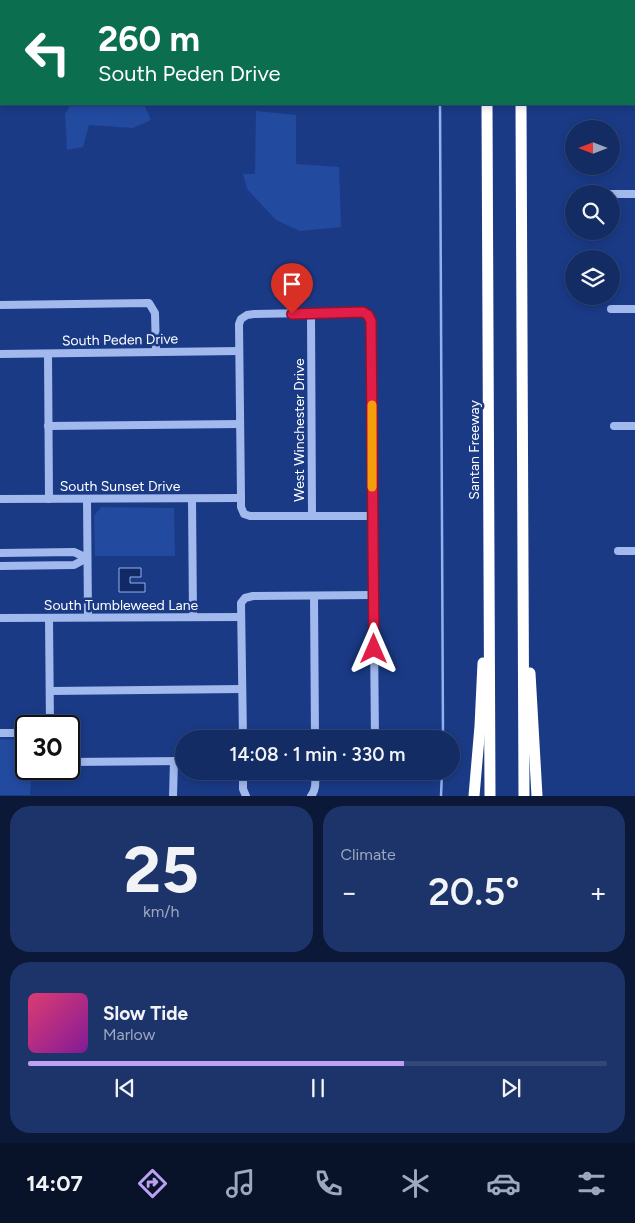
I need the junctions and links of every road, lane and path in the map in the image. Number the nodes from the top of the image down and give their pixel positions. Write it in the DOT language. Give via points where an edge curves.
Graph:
graph roads {
  1 [pos="486,105"];
  2 [pos="521,105"];
  3 [pos="620,194"];
  4 [pos="635,194"];
  5 [pos="0,305"];
  6 [pos="611,309"];
  7 [pos="635,309"];
  8 [pos="312,313"];
  9 [pos="239,351"];
  10 [pos="156,352"];
  11 [pos="0,354"];
  12 [pos="48,354"];
  13 [pos="240,424"];
  14 [pos="48,426"];
  15 [pos="614,426"];
  16 [pos="635,426"];
  17 [pos="240,498"];
  18 [pos="0,499"];
  19 [pos="49,499"];
  20 [pos="87,499"];
  21 [pos="192,499"];
  22 [pos="312,516"];
  23 [pos="373,516"];
  24 [pos="489,524"];
  25 [pos="635,551"];
  26 [pos="618,552"];
  27 [pos="0,553"];
  28 [pos="87,558"];
  29 [pos="0,566"];
  30 [pos="523,586"];
  31 [pos="373,595"];
  32 [pos="314,596"];
  33 [pos="88,617"];
  34 [pos="193,617"];
  35 [pos="241,617"];
  36 [pos="0,618"];
  37 [pos="49,618"];
  38 [pos="242,689"];
  39 [pos="50,691"];
  40 [pos="50,715"];
  41 [pos="243,730"];
  42 [pos="315,730"];
  43 [pos="375,730"];
  44 [pos="0,733"];
  45 [pos="15,733"];
  46 [pos="174,761"];
  47 [pos="80,762"];
  48 [pos="243,780"];
  49 [pos="315,780"];
  50 [pos="312,795"];
  51 [pos="173,796"];
  52 [pos="246,796"];
  53 [pos="474,796"];
  54 [pos="490,796"];
  55 [pos="524,796"];
  56 [pos="537,796"];
  1 -- 24 [label="highway, Santan Freeway"];
  2 -- 30 [label="highway"];
  3 -- 4 [label="street"];
  5 -- 10 [label="street" via="149,303 155,313"];
  6 -- 7 [label="street"];
  8 -- 9 [label="street" via="254,314 241,318"];
  8 -- 22 [label="street, West Winchester Drive"];
  8 -- 23 [label="street" via="363,312 371,321"];
  9 -- 10 [label="street, South Peden Drive"];
  9 -- 13 [label="street"];
  10 -- 12 [label="street, South Peden Drive"];
  11 -- 12 [label="street, South Peden Drive"];
  12 -- 14 [label="street"];
  13 -- 14 [label="street"];
  13 -- 17 [label="street"];
  14 -- 19 [label="street"];
  15 -- 16 [label="street"];
  17 -- 21 [label="street, South Sunset Drive"];
  17 -- 22 [label="street" via="244,514 250,516"];
  18 -- 19 [label="street, South Sunset Drive"];
  19 -- 20 [label="street, South Sunset Drive"];
  20 -- 21 [label="street, South Sunset Drive"];
  20 -- 28 [label="street"];
  21 -- 34 [label="street"];
  22 -- 23 [label="street"];
  23 -- 31 [label="street"];
  24 -- 53 [label="highway"];
  24 -- 54 [label="highway, Santan Freeway"];
  25 -- 26 [label="street"];
  27 -- 28 [label="street" via="74,552"];
  28 -- 29 [label="street" via="74,565"];
  28 -- 33 [label="street"];
  30 -- 55 [label="highway"];
  30 -- 56 [label="highway"];
  31 -- 32 [label="street"];
  31 -- 43 [label="street"];
  32 -- 35 [label="street" via="245,598 241,603"];
  32 -- 42 [label="street"];
  33 -- 34 [label="street, South Tumbleweed Lane"];
  33 -- 37 [label="street, South Tumbleweed Lane"];
  34 -- 35 [label="street, South Tumbleweed Lane"];
  35 -- 38 [label="street"];
  36 -- 37 [label="street, South Tumbleweed Lane"];
  37 -- 39 [label="street"];
  38 -- 39 [label="street"];
  38 -- 41 [label="street"];
  39 -- 40 [label="street"];
  44 -- 45 [label="street"];
  46 -- 47 [label="street"];
  46 -- 51 [label="street"];
  48 -- 52 [label="street"];
  49 -- 50 [label="street"];
}
